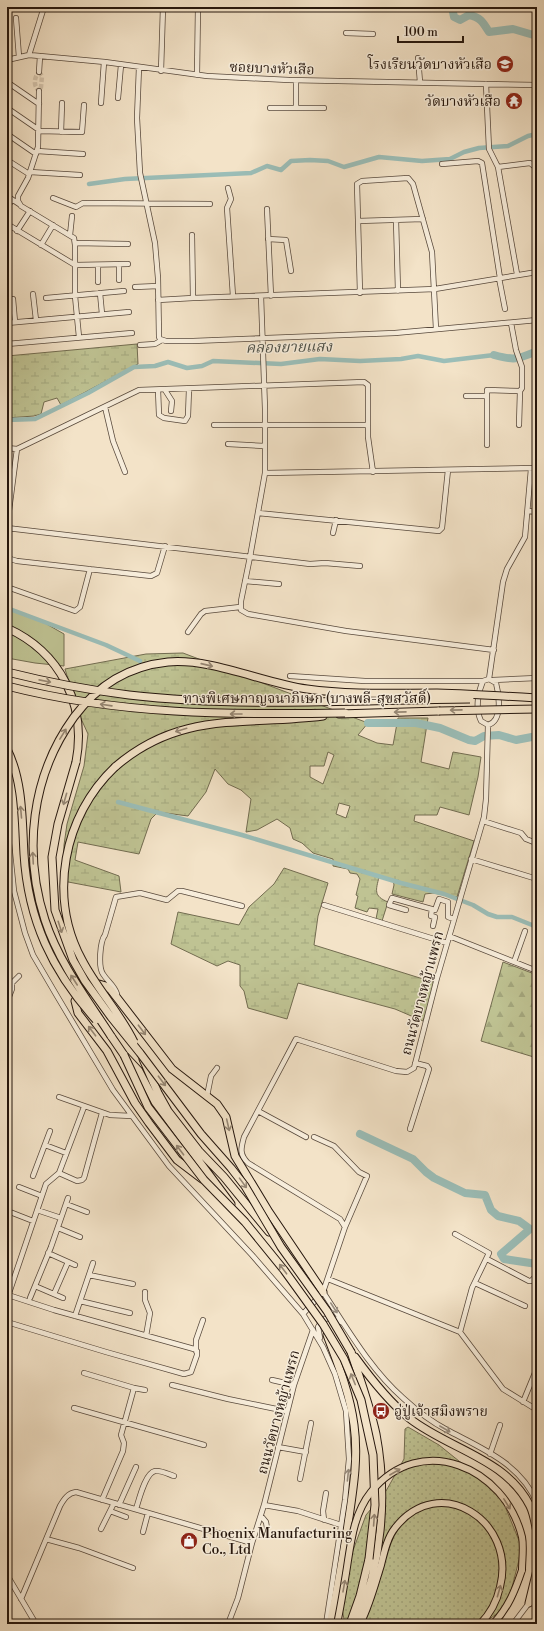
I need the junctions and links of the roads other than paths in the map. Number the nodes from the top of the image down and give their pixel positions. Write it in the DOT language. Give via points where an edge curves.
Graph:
graph roads {
  1 [pos="44,7"];
  2 [pos="65,7"];
  3 [pos="163,7"];
  4 [pos="198,7"];
  5 [pos="95,8"];
  6 [pos="16,18"];
  7 [pos="346,33"];
  8 [pos="373,34"];
  9 [pos="29,56"];
  10 [pos="40,56"];
  11 [pos="19,57"];
  12 [pos="418,58"];
  13 [pos="7,60"];
  14 [pos="104,62"];
  15 [pos="121,65"];
  16 [pos="139,67"];
  17 [pos="161,71"];
  18 [pos="38,72"];
  19 [pos="197,75"];
  20 [pos="296,81"];
  21 [pos="7,82"];
  22 [pos="420,82"];
  23 [pos="486,84"];
  24 [pos="537,85"];
  25 [pos="39,91"];
  26 [pos="118,98"];
  27 [pos="62,103"];
  28 [pos="101,103"];
  29 [pos="39,104"];
  30 [pos="84,105"];
  31 [pos="7,108"];
  32 [pos="270,108"];
  33 [pos="296,108"];
  34 [pos="324,108"];
  35 [pos="39,130"];
  36 [pos="61,132"];
  37 [pos="7,134"];
  38 [pos="37,153"];
  39 [pos="83,154"];
  40 [pos="7,160"];
  41 [pos="442,164"];
  42 [pos="498,167"];
  43 [pos="30,173"];
  44 [pos="80,175"];
  45 [pos="537,183"];
  46 [pos="228,188"];
  47 [pos="9,198"];
  48 [pos="52,198"];
  49 [pos="147,204"];
  50 [pos="210,204"];
  51 [pos="21,206"];
  52 [pos="7,207"];
  53 [pos="267,209"];
  54 [pos="30,211"];
  55 [pos="72,216"];
  56 [pos="424,219"];
  57 [pos="396,220"];
  58 [pos="358,222"];
  59 [pos="7,224"];
  60 [pos="53,225"];
  61 [pos="17,231"];
  62 [pos="70,235"];
  63 [pos="192,235"];
  64 [pos="268,239"];
  65 [pos="75,243"];
  66 [pos="128,244"];
  67 [pos="41,245"];
  68 [pos="119,264"];
  69 [pos="128,264"];
  70 [pos="75,265"];
  71 [pos="98,265"];
  72 [pos="292,271"];
  73 [pos="537,272"];
  74 [pos="517,274"];
  75 [pos="500,278"];
  76 [pos="119,280"];
  77 [pos="98,282"];
  78 [pos="158,286"];
  79 [pos="135,287"];
  80 [pos="435,289"];
  81 [pos="124,290"];
  82 [pos="398,291"];
  83 [pos="100,293"];
  84 [pos="360,293"];
  85 [pos="33,294"];
  86 [pos="75,296"];
  87 [pos="233,296"];
  88 [pos="261,296"];
  89 [pos="271,296"];
  90 [pos="46,298"];
  91 [pos="193,298"];
  92 [pos="13,299"];
  93 [pos="158,300"];
  94 [pos="505,309"];
  95 [pos="129,312"];
  96 [pos="102,314"];
  97 [pos="77,316"];
  98 [pos="36,320"];
  99 [pos="537,320"];
  100 [pos="15,322"];
  101 [pos="7,323"];
  102 [pos="511,323"];
  103 [pos="537,325"];
  104 [pos="436,329"];
  105 [pos="132,333"];
  106 [pos="79,337"];
  107 [pos="263,338"];
  108 [pos="162,340"];
  109 [pos="7,344"];
  110 [pos="140,345"];
  111 [pos="265,386"];
  112 [pos="188,389"];
  113 [pos="158,390"];
  114 [pos="166,390"];
  115 [pos="520,391"];
  116 [pos="466,396"];
  117 [pos="487,396"];
  118 [pos="106,407"];
  119 [pos="171,411"];
  120 [pos="214,425"];
  121 [pos="368,425"];
  122 [pos="519,425"];
  123 [pos="265,426"];
  124 [pos="228,444"];
  125 [pos="487,445"];
  126 [pos="265,446"];
  127 [pos="7,448"];
  128 [pos="17,449"];
  129 [pos="537,468"];
  130 [pos="531,469"];
  131 [pos="448,470"];
  132 [pos="125,472"];
  133 [pos="373,472"];
  134 [pos="265,474"];
  135 [pos="528,511"];
  136 [pos="537,512"];
  137 [pos="258,513"];
  138 [pos="336,520"];
  139 [pos="7,527"];
  140 [pos="333,533"];
  141 [pos="165,546"];
  142 [pos="250,557"];
  143 [pos="7,558"];
  144 [pos="360,566"];
  145 [pos="90,569"];
  146 [pos="245,581"];
  147 [pos="279,584"];
  148 [pos="7,587"];
  149 [pos="240,607"];
  150 [pos="7,628"];
  151 [pos="188,632"];
  152 [pos="494,650"];
  153 [pos="7,672"];
  154 [pos="290,676"];
  155 [pos="537,678"];
  156 [pos="491,679"];
  157 [pos="483,680"];
  158 [pos="7,686"];
  159 [pos="537,698"];
  160 [pos="537,709"];
  161 [pos="344,713"];
  162 [pos="488,725"];
  163 [pos="7,750"];
  164 [pos="7,800"];
  165 [pos="483,821"];
  166 [pos="536,842"];
  167 [pos="471,859"];
  168 [pos="537,880"];
  169 [pos="242,906"];
  170 [pos="324,906"];
  171 [pos="432,909"];
  172 [pos="406,910"];
  173 [pos="454,919"];
  174 [pos="433,926"];
  175 [pos="526,932"];
  176 [pos="449,936"];
  177 [pos="447,943"];
  178 [pos="514,962"];
  179 [pos="537,971"];
  180 [pos="19,976"];
  181 [pos="9,982"];
  182 [pos="118,998"];
  183 [pos="7,1002"];
  184 [pos="111,1036"];
  185 [pos="140,1053"];
  186 [pos="124,1055"];
  187 [pos="415,1062"];
  188 [pos="218,1068"];
  189 [pos="207,1096"];
  190 [pos="59,1098"];
  191 [pos="84,1107"];
  192 [pos="258,1111"];
  193 [pos="102,1113"];
  194 [pos="132,1116"];
  195 [pos="410,1129"];
  196 [pos="50,1131"];
  197 [pos="306,1137"];
  198 [pos="314,1137"];
  199 [pos="45,1145"];
  200 [pos="66,1153"];
  201 [pos="58,1173"];
  202 [pos="33,1176"];
  203 [pos="204,1180"];
  204 [pos="19,1187"];
  205 [pos="42,1196"];
  206 [pos="68,1198"];
  207 [pos="66,1204"];
  208 [pos="37,1210"];
  209 [pos="10,1212"];
  210 [pos="87,1212"];
  211 [pos="61,1218"];
  212 [pos="33,1221"];
  213 [pos="245,1222"];
  214 [pos="345,1226"];
  215 [pos="58,1228"];
  216 [pos="455,1234"];
  217 [pos="80,1237"];
  218 [pos="281,1247"];
  219 [pos="48,1253"];
  220 [pos="487,1259"];
  221 [pos="68,1262"];
  222 [pos="93,1263"];
  223 [pos="75,1265"];
  224 [pos="89,1275"];
  225 [pos="537,1275"];
  226 [pos="328,1279"];
  227 [pos="475,1283"];
  228 [pos="133,1284"];
  229 [pos="35,1286"];
  230 [pos="145,1292"];
  231 [pos="323,1292"];
  232 [pos="54,1294"];
  233 [pos="8,1297"];
  234 [pos="30,1298"];
  235 [pos="64,1298"];
  236 [pos="80,1301"];
  237 [pos="524,1306"];
  238 [pos="130,1312"];
  239 [pos="303,1314"];
  240 [pos="75,1316"];
  241 [pos="203,1320"];
  242 [pos="7,1322"];
  243 [pos="323,1324"];
  244 [pos="345,1324"];
  245 [pos="313,1330"];
  246 [pos="460,1332"];
  247 [pos="146,1336"];
  248 [pos="323,1347"];
  249 [pos="196,1351"];
  250 [pos="351,1352"];
  251 [pos="537,1368"];
  252 [pos="84,1373"];
  253 [pos="272,1380"];
  254 [pos="172,1385"];
  255 [pos="294,1385"];
  256 [pos="134,1388"];
  257 [pos="145,1390"];
  258 [pos="522,1402"];
  259 [pos="74,1408"];
  260 [pos="537,1410"];
  261 [pos="286,1411"];
  262 [pos="124,1422"];
  263 [pos="311,1424"];
  264 [pos="500,1425"];
  265 [pos="204,1445"];
  266 [pos="278,1447"];
  267 [pos="306,1452"];
  268 [pos="490,1454"];
  269 [pos="136,1467"];
  270 [pos="174,1476"];
  271 [pos="300,1479"];
  272 [pos="326,1493"];
  273 [pos="102,1500"];
  274 [pos="537,1503"];
  275 [pos="116,1504"];
  276 [pos="264,1505"];
  277 [pos="136,1509"];
  278 [pos="110,1511"];
  279 [pos="148,1513"];
  280 [pos="261,1516"];
  281 [pos="126,1517"];
  282 [pos="324,1520"];
  283 [pos="341,1525"];
  284 [pos="101,1528"];
  285 [pos="267,1528"];
  286 [pos="143,1532"];
  287 [pos="537,1532"];
  288 [pos="46,1539"];
  289 [pos="252,1543"];
  290 [pos="133,1568"];
  291 [pos="537,1570"];
  292 [pos="7,1575"];
  293 [pos="537,1589"];
  294 [pos="21,1599"];
  295 [pos="529,1603"];
  296 [pos="36,1624"];
  297 [pos="228,1624"];
  298 [pos="326,1624"];
  299 [pos="330,1624"];
  300 [pos="337,1624"];
  301 [pos="350,1624"];
  302 [pos="358,1624"];
  303 [pos="480,1624"];
  304 [pos="493,1624"];
  305 [pos="513,1624"];
  1 -- 9 [label="street"];
  2 -- 5 [label="street"];
  3 -- 17 [label="street"];
  4 -- 19 [label="street"];
  6 -- 11 [label="street"];
  7 -- 8 [label="street"];
  9 -- 10 [label="street, ซอยบางหัวเสือ"];
  9 -- 11 [label="street, ซอยบางหัวเสือ"];
  10 -- 14 [label="street, ซอยบางหัวเสือ"];
  10 -- 18 [label="street"];
  11 -- 13 [label="street, ซอยบางหัวเสือ"];
  12 -- 22 [label="street"];
  14 -- 15 [label="street, ซอยบางหัวเสือ"];
  14 -- 28 [label="street"];
  15 -- 16 [label="street, ซอยบางหัวเสือ"];
  15 -- 26 [label="street"];
  16 -- 17 [label="street, ซอยบางหัวเสือ"];
  16 -- 49 [label="street" via="137,118 140,173"];
  17 -- 19 [label="street, ซอยบางหัวเสือ"];
  19 -- 20 [label="street, ซอยบางหัวเสือ"];
  20 -- 22 [label="street, ซอยบางหัวเสือ"];
  20 -- 33 [label="street"];
  21 -- 29 [label="street"];
  22 -- 23 [label="street, ซอยบางหัวเสือ"];
  23 -- 24 [label="street, ซอยบางหัวเสือ"];
  23 -- 42 [label="street" via="489,148"];
  25 -- 29 [label="street"];
  27 -- 36 [label="street"];
  29 -- 35 [label="street"];
  30 -- 36 [label="street" via="83,131"];
  31 -- 35 [label="street"];
  32 -- 33 [label="street"];
  33 -- 34 [label="street"];
  35 -- 36 [label="street"];
  35 -- 38 [label="street"];
  37 -- 38 [label="street"];
  38 -- 39 [label="street"];
  38 -- 43 [label="street"];
  40 -- 43 [label="street"];
  41 -- 75 [label="street" via="482,162"];
  42 -- 45 [label="street" via="533,164 536,167"];
  42 -- 74 [label="street"];
  43 -- 44 [label="street"];
  43 -- 51 [label="street" via="18,196"];
  46 -- 87 [label="street" via="231,198 227,208"];
  47 -- 51 [label="street"];
  47 -- 52 [label="street"];
  48 -- 49 [label="street" via="76,207 83,203"];
  49 -- 50 [label="street"];
  49 -- 78 [label="street" via="155,243"];
  51 -- 54 [label="street"];
  53 -- 64 [label="street"];
  54 -- 60 [label="street"];
  54 -- 61 [label="street"];
  55 -- 62 [label="street"];
  56 -- 57 [label="street"];
  56 -- 58 [label="street" via="413,184 410,179 403,178 359,182"];
  56 -- 80 [label="street" via="432,252"];
  57 -- 58 [label="street"];
  57 -- 82 [label="street"];
  58 -- 84 [label="street"];
  59 -- 61 [label="street"];
  60 -- 62 [label="street"];
  60 -- 67 [label="street"];
  61 -- 67 [label="street"];
  62 -- 65 [label="street"];
  63 -- 91 [label="street"];
  64 -- 72 [label="street" via="286,240"];
  64 -- 89 [label="street"];
  65 -- 66 [label="street"];
  65 -- 70 [label="street"];
  67 -- 70 [label="street"];
  68 -- 69 [label="street"];
  68 -- 71 [label="street"];
  68 -- 76 [label="street"];
  70 -- 71 [label="street"];
  70 -- 86 [label="street"];
  71 -- 77 [label="street"];
  73 -- 74 [label="street"];
  74 -- 75 [label="street"];
  75 -- 80 [label="street"];
  75 -- 94 [label="street"];
  78 -- 79 [label="street"];
  78 -- 93 [label="street"];
  80 -- 82 [label="street"];
  80 -- 104 [label="street"];
  81 -- 83 [label="street"];
  82 -- 84 [label="street"];
  83 -- 86 [label="street"];
  83 -- 96 [label="street"];
  84 -- 89 [label="street"];
  85 -- 98 [label="street"];
  86 -- 90 [label="street"];
  86 -- 97 [label="street"];
  87 -- 88 [label="street"];
  87 -- 91 [label="street"];
  88 -- 89 [label="street"];
  88 -- 107 [label="street"];
  91 -- 93 [label="street"];
  92 -- 100 [label="street"];
  93 -- 108 [label="street" via="159,337"];
  95 -- 96 [label="street"];
  96 -- 97 [label="street"];
  97 -- 98 [label="street"];
  97 -- 106 [label="street"];
  98 -- 100 [label="street"];
  99 -- 102 [label="street"];
  99 -- 103 [label="street"];
  100 -- 101 [label="street"];
  102 -- 104 [label="street"];
  102 -- 115 [label="street" via="522,367"];
  104 -- 107 [label="street"];
  105 -- 106 [label="street"];
  106 -- 109 [label="street"];
  107 -- 108 [label="street"];
  107 -- 111 [label="street"];
  108 -- 110 [label="street" via="155,344"];
  111 -- 112 [label="street"];
  111 -- 121 [label="street" via="367,383"];
  111 -- 123 [label="street"];
  112 -- 113 [label="street" via="188,416 182,421 159,415"];
  112 -- 114 [label="street"];
  113 -- 114 [label="street"];
  113 -- 118 [label="street" via="139,390"];
  114 -- 119 [label="street" via="172,401"];
  115 -- 117 [label="street" via="488,389"];
  115 -- 122 [label="street"];
  116 -- 117 [label="street"];
  117 -- 125 [label="street"];
  118 -- 128 [label="street"];
  118 -- 132 [label="street" via="113,441"];
  120 -- 123 [label="street"];
  121 -- 123 [label="street"];
  121 -- 133 [label="street"];
  123 -- 126 [label="street"];
  124 -- 126 [label="street"];
  126 -- 134 [label="street"];
  127 -- 128 [label="street"];
  128 -- 139 [label="street"];
  129 -- 130 [label="street"];
  130 -- 131 [label="street"];
  130 -- 135 [label="street"];
  131 -- 133 [label="street"];
  131 -- 138 [label="street" via="441,530"];
  133 -- 134 [label="street"];
  134 -- 137 [label="street"];
  135 -- 136 [label="street"];
  135 -- 152 [label="street" via="525,537 507,569 503,582"];
  137 -- 138 [label="street"];
  137 -- 142 [label="street"];
  138 -- 140 [label="street"];
  139 -- 141 [label="street"];
  141 -- 142 [label="street"];
  141 -- 145 [label="street" via="157,573 151,576"];
  142 -- 144 [label="street" via="310,564"];
  142 -- 146 [label="street"];
  143 -- 145 [label="street"];
  145 -- 148 [label="street" via="80,607 75,611"];
  146 -- 147 [label="street"];
  146 -- 149 [label="street"];
  149 -- 151 [label="street" via="205,611"];
  149 -- 152 [label="street" via="248,614 346,631"];
  150 -- 185 [label="highway, one-way, bridge" via="27,638 46,654 60,672 71,694 78,725 78,750 52,857 55,910 73,960 85,981"];
  152 -- 156 [label="street"];
  153 -- 159 [label="highway, ทางพิเศษกาญจนาภิเษก (บางพลี-สุขสวัสดิ์), one-way, bridge" via="83,688 174,699 272,702"];
  154 -- 157 [label="street" via="365,681"];
  155 -- 156 [label="street"];
  156 -- 157 [label="street"];
  156 -- 162 [label="street" via="498,689 498,709 496,720"];
  157 -- 162 [label="street" via="478,712 481,721"];
  161 -- 158 [label="highway, ทางพิเศษกาญจนาภิเษก (บางพลี-สุขสวัสดิ์), one-way, bridge" via="219,714 135,709 81,702"];
  184 -- 159 [label="highway, one-way, bridge" via="56,948 45,920 34,877 33,846 38,798 51,756 63,733 101,688 135,669 185,662 203,664 280,684 334,692"];
  160 -- 161 [label="highway, ทางพิเศษกาญจนาภิเษก (บางพลี-สุขสวัสดิ์), one-way, bridge"];
  161 -- 185 [label="highway, one-way, bridge" via="200,725 174,732 124,759 89,797 77,820 65,863 63,890 66,916 81,960 123,1020"];
  162 -- 165 [label="street, ถนนวัดบางหญ้าแพรก"];
  184 -- 163 [label="highway, one-way, bridge" via="63,977 38,927 26,875 19,793"];
  164 -- 194 [label="street" via="14,891 31,949 113,1090"];
  165 -- 166 [label="street" via="521,833 526,839"];
  165 -- 167 [label="street, ถนนวัดบางหญ้าแพรก"];
  167 -- 168 [label="street"];
  167 -- 173 [label="street, ถนนวัดบางหญ้าแพรก"];
  169 -- 182 [label="street" via="182,891 178,891 168,900 140,893 116,897 102,938 100,962 102,973 114,987"];
  170 -- 177 [label="street"];
  171 -- 172 [label="street" via="392,898 390,905"];
  171 -- 173 [label="street" via="435,910 439,899 448,902 448,917"];
  171 -- 174 [label="street" via="431,916 435,917"];
  173 -- 176 [label="street, ถนนวัดบางหญ้าแพรก"];
  175 -- 178 [label="street"];
  176 -- 177 [label="street, ถนนวัดบางหญ้าแพรก"];
  176 -- 178 [label="street"];
  177 -- 187 [label="street, ถนนวัดบางหญ้าแพรก"];
  178 -- 179 [label="street"];
  180 -- 181 [label="street"];
  181 -- 183 [label="street" via="12,989"];
  182 -- 189 [label="highway, one-way" via="172,1069"];
  203 -- 182 [label="highway, one-way" via="174,1157 138,1107 114,1063 78,1013 75,1002 99,984 106,986"];
  184 -- 186 [label="highway"];
  185 -- 218 [label="highway, one-way, bridge" via="201,1134 242,1181"];
  185 -- 218 [label="highway, bridge" via="168,1111"];
  203 -- 186 [label="highway, one-way, bridge" via="148,1107"];
  186 -- 213 [label="highway, bridge" via="140,1071 156,1102"];
  187 -- 192 [label="street, ถนนวัดบางหญ้าแพรก" via="414,1068 407,1072 396,1071 296,1039"];
  187 -- 195 [label="street" via="427,1066 429,1070"];
  188 -- 189 [label="street" via="211,1076"];
  189 -- 231 [label="highway, one-way" via="217,1104 226,1118 235,1156"];
  190 -- 191 [label="street"];
  191 -- 193 [label="street"];
  191 -- 200 [label="street"];
  192 -- 197 [label="street"];
  192 -- 214 [label="street, ถนนวัดบางหญ้าแพรก" via="244,1137 241,1150 244,1159 340,1219"];
  193 -- 194 [label="street"];
  193 -- 201 [label="street" via="82,1180 77,1181"];
  194 -- 239 [label="street" via="169,1166"];
  196 -- 199 [label="street"];
  198 -- 214 [label="street" via="334,1146 359,1172 367,1176"];
  199 -- 200 [label="street"];
  199 -- 202 [label="street"];
  200 -- 201 [label="street"];
  201 -- 205 [label="street" via="46,1184"];
  203 -- 213 [label="highway, bridge"];
  204 -- 205 [label="street"];
  205 -- 208 [label="street"];
  206 -- 207 [label="street"];
  207 -- 210 [label="street"];
  207 -- 211 [label="street"];
  208 -- 211 [label="street"];
  208 -- 212 [label="street"];
  209 -- 212 [label="street"];
  211 -- 215 [label="street"];
  212 -- 233 [label="street"];
  243 -- 213 [label="highway, one-way, bridge"];
  214 -- 226 [label="street"];
  215 -- 217 [label="street"];
  215 -- 219 [label="street"];
  216 -- 220 [label="street" via="487,1251"];
  218 -- 250 [label="highway, bridge" via="327,1311"];
  219 -- 221 [label="street"];
  219 -- 229 [label="street"];
  220 -- 225 [label="street" via="529,1281"];
  220 -- 227 [label="street"];
  221 -- 223 [label="street"];
  221 -- 232 [label="street"];
  222 -- 224 [label="street"];
  224 -- 228 [label="street"];
  224 -- 236 [label="street"];
  226 -- 231 [label="street"];
  226 -- 246 [label="street"];
  227 -- 237 [label="street"];
  227 -- 246 [label="street"];
  229 -- 232 [label="street"];
  229 -- 234 [label="street"];
  230 -- 247 [label="street" via="144,1300 150,1313"];
  231 -- 239 [label="street"];
  231 -- 244 [label="street, one-way"];
  232 -- 235 [label="street"];
  233 -- 240 [label="street"];
  236 -- 238 [label="street"];
  236 -- 240 [label="street"];
  239 -- 245 [label="street"];
  240 -- 247 [label="street"];
  241 -- 249 [label="street" via="196,1340"];
  242 -- 249 [label="street" via="184,1374 189,1374 192,1369 198,1355"];
  243 -- 299 [label="highway, bridge" via="350,1404 356,1455 344,1550"];
  301 -- 243 [label="highway, one-way, bridge" via="370,1559 375,1473 370,1437 360,1400 344,1359"];
  244 -- 248 [label="street" via="333,1318 320,1322 318,1332"];
  244 -- 268 [label="street, one-way" via="370,1361 402,1398 421,1414"];
  245 -- 248 [label="street"];
  245 -- 255 [label="street, ถนนวัดบางหญ้าแพรก"];
  246 -- 258 [label="street" via="504,1389"];
  247 -- 249 [label="street"];
  283 -- 248 [label="street, one-way" via="349,1459 346,1411 341,1391"];
  250 -- 287 [label="highway" via="374,1383 410,1419 494,1466 518,1487 531,1507"];
  250 -- 302 [label="highway, bridge" via="375,1429 381,1489 381,1521 376,1560"];
  251 -- 258 [label="street"];
  252 -- 256 [label="street"];
  253 -- 255 [label="street"];
  254 -- 261 [label="street"];
  255 -- 261 [label="street, ถนนวัดบางหญ้าแพรก"];
  256 -- 257 [label="street"];
  256 -- 262 [label="street"];
  258 -- 260 [label="street"];
  259 -- 262 [label="street"];
  261 -- 266 [label="street, ถนนวัดบางหญ้าแพรก"];
  262 -- 265 [label="street"];
  262 -- 273 [label="street" via="121,1435 123,1451"];
  263 -- 267 [label="street"];
  264 -- 268 [label="street"];
  266 -- 267 [label="street"];
  266 -- 276 [label="street, ถนนวัดบางหญ้าแพรก"];
  267 -- 271 [label="street"];
  268 -- 274 [label="street" via="512,1468 525,1481"];
  269 -- 275 [label="street"];
  270 -- 277 [label="street" via="157,1471 150,1474"];
  272 -- 282 [label="street"];
  273 -- 275 [label="street"];
  273 -- 288 [label="street" via="76,1492 68,1495 60,1506"];
  275 -- 277 [label="street"];
  275 -- 278 [label="street"];
  276 -- 280 [label="street, ถนนวัดบางหญ้าแพรก"];
  276 -- 282 [label="street"];
  277 -- 279 [label="street"];
  278 -- 281 [label="street"];
  278 -- 284 [label="street"];
  279 -- 286 [label="street"];
  279 -- 289 [label="street"];
  280 -- 285 [label="street"];
  280 -- 289 [label="street, ถนนวัดบางหญ้าแพรก"];
  282 -- 283 [label="street"];
  283 -- 298 [label="street"];
  288 -- 290 [label="street"];
  288 -- 294 [label="street"];
  289 -- 297 [label="street, ถนนวัดบางหญ้าแพรก" via="238,1598"];
  291 -- 295 [label="highway"];
  292 -- 294 [label="street"];
  293 -- 295 [label="street"];
  294 -- 296 [label="street"];
  295 -- 305 [label="street"];
  300 -- 304 [label="main road, one-way, bridge" via="352,1537 362,1504 381,1481 397,1470 419,1462 447,1462 476,1472 492,1484 516,1519 522,1538 522,1570 509,1604"];
  303 -- 302 [label="main road, one-way" via="492,1610 498,1596 502,1580 501,1550 495,1535 476,1514 459,1506 441,1503 424,1506 408,1515 394,1530 370,1600"];
}
